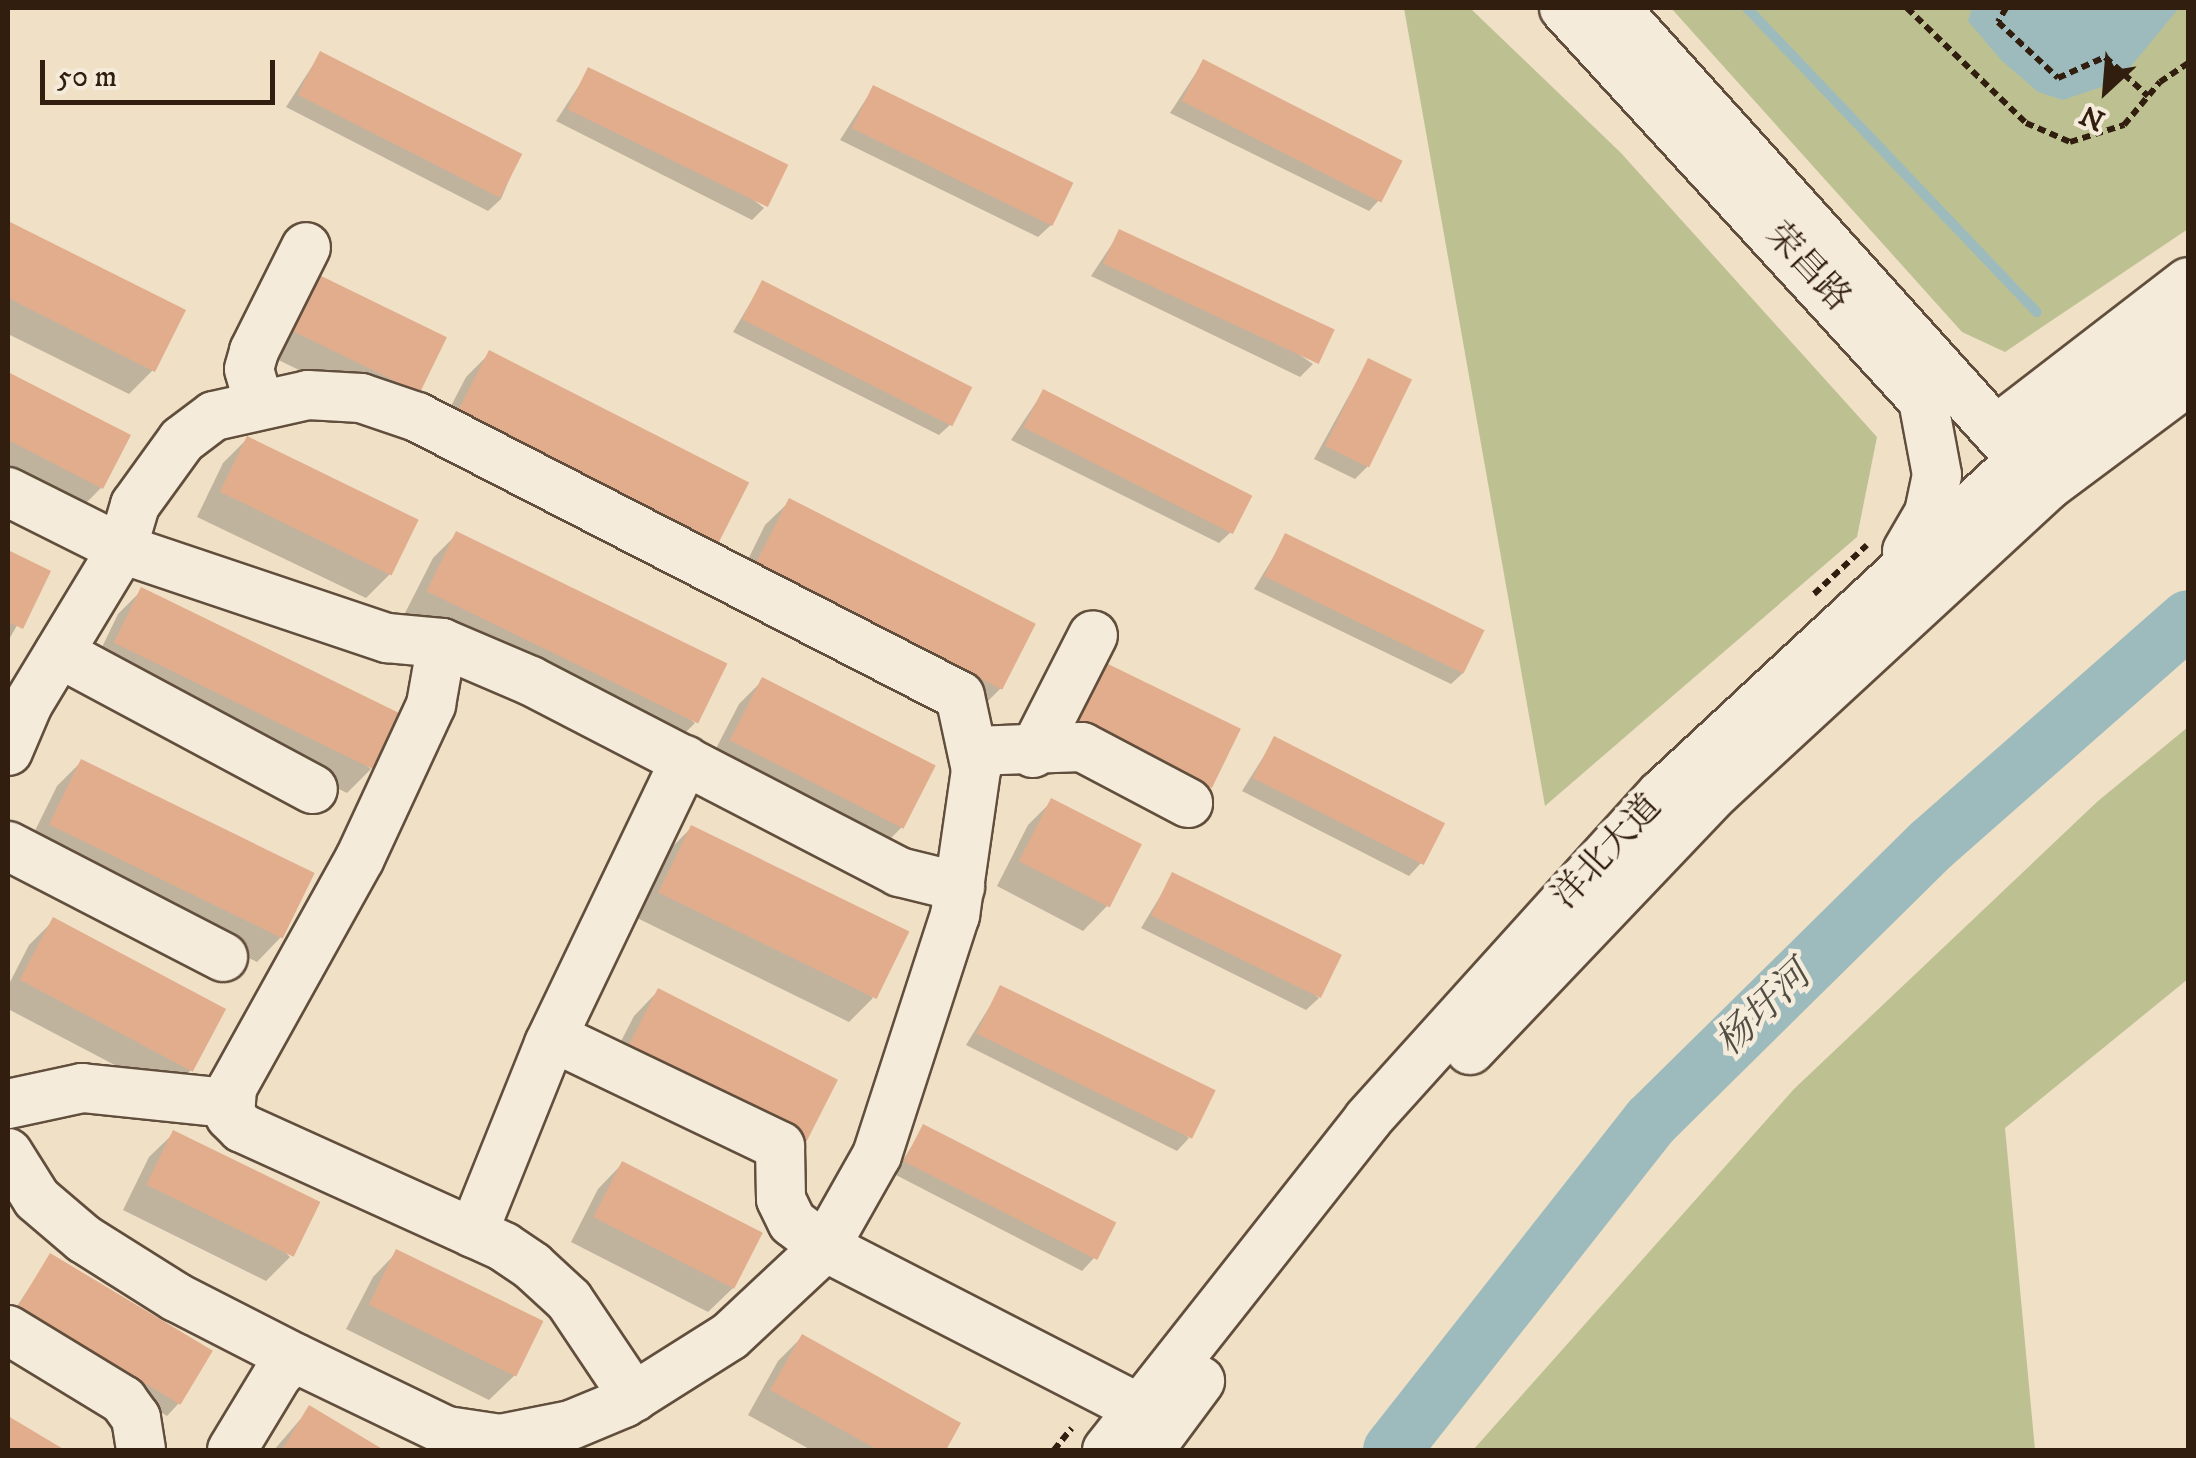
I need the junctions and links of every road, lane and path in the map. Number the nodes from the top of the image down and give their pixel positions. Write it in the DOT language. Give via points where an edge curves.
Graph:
graph roads {
  1 [pos="1564,8"];
  2 [pos="1615,8"];
  3 [pos="1907,8"];
  4 [pos="2006,8"];
  5 [pos="2188,63"];
  6 [pos="2148,96"];
  7 [pos="306,247"];
  8 [pos="2188,282"];
  9 [pos="2188,332"];
  10 [pos="2188,381"];
  11 [pos="1923,400"];
  12 [pos="259,404"];
  13 [pos="2020,460"];
  14 [pos="8,492"];
  15 [pos="122,548"];
  16 [pos="1887,553"];
  17 [pos="1808,600"];
  18 [pos="1093,634"];
  19 [pos="442,643"];
  20 [pos="59,652"];
  21 [pos="18,699"];
  22 [pos="8,751"];
  23 [pos="974,752"];
  24 [pos="1033,753"];
  25 [pos="685,760"];
  26 [pos="313,789"];
  27 [pos="1188,803"];
  28 [pos="8,846"];
  29 [pos="960,886"];
  30 [pos="223,957"];
  31 [pos="553,1037"];
  32 [pos="228,1102"];
  33 [pos="8,1104"];
  34 [pos="8,1152"];
  35 [pos="473,1232"];
  36 [pos="826,1246"];
  37 [pos="8,1330"];
  38 [pos="294,1358"];
  39 [pos="634,1396"];
  40 [pos="1140,1418"];
  41 [pos="572,1438"];
  42 [pos="141,1450"];
  43 [pos="232,1450"];
  44 [pos="1054,1450"];
  45 [pos="1107,1450"];
  1 -- 11 [label="street, 荣昌路"];
  2 -- 13 [label="street, 荣昌路"];
  3 -- 6 [label="path" via="2026,123 2048,136 2070,142 2109,135"];
  4 -- 6 [label="path" via="1998,22 2058,78 2104,57"];
  5 -- 6 [label="path"];
  7 -- 12 [label="street" via="254,352 250,369"];
  8 -- 13 [label="street"];
  9 -- 13 [label="street, 洋北大道"];
  10 -- 13 [label="street, 洋北大道"];
  11 -- 13 [label="street, 荣昌路"];
  11 -- 16 [label="street" via="1937,475 1929,513"];
  12 -- 15 [label="street" via="214,416 182,440 135,504"];
  12 -- 23 [label="street" via="308,396 362,398 417,417 946,685 960,696"];
  13 -- 16 [label="street, 洋北大道"];
  13 -- 40 [label="street, 洋北大道"];
  14 -- 15 [label="street"];
  15 -- 19 [label="street" via="387,638"];
  15 -- 20 [label="street"];
  16 -- 17 [label="path"];
  16 -- 40 [label="street, 洋北大道" via="1368,1119"];
  18 -- 24 [label="street"];
  19 -- 25 [label="street"];
  19 -- 32 [label="street" via="431,706 376,824"];
  20 -- 21 [label="street"];
  20 -- 26 [label="street"];
  21 -- 22 [label="street"];
  23 -- 24 [label="street"];
  23 -- 29 [label="street"];
  24 -- 27 [label="street" via="1082,747"];
  25 -- 29 [label="street" via="899,872"];
  25 -- 31 [label="street"];
  28 -- 30 [label="street"];
  29 -- 36 [label="street" via="877,1155"];
  31 -- 35 [label="street"];
  31 -- 36 [label="street" via="780,1146 781,1200 792,1222"];
  32 -- 33 [label="street" via="82,1088"];
  32 -- 35 [label="street" via="242,1128"];
  34 -- 38 [label="street" via="37,1200 84,1239 176,1298"];
  35 -- 39 [label="street" via="532,1266 569,1300"];
  36 -- 39 [label="street" via="730,1336"];
  36 -- 40 [label="street"];
  37 -- 42 [label="street" via="123,1400 136,1418"];
  38 -- 41 [label="street" via="447,1431 500,1439"];
  38 -- 43 [label="street"];
  39 -- 41 [label="street"];
  40 -- 44 [label="path"];
  40 -- 45 [label="street, 洋北大道"];
}
